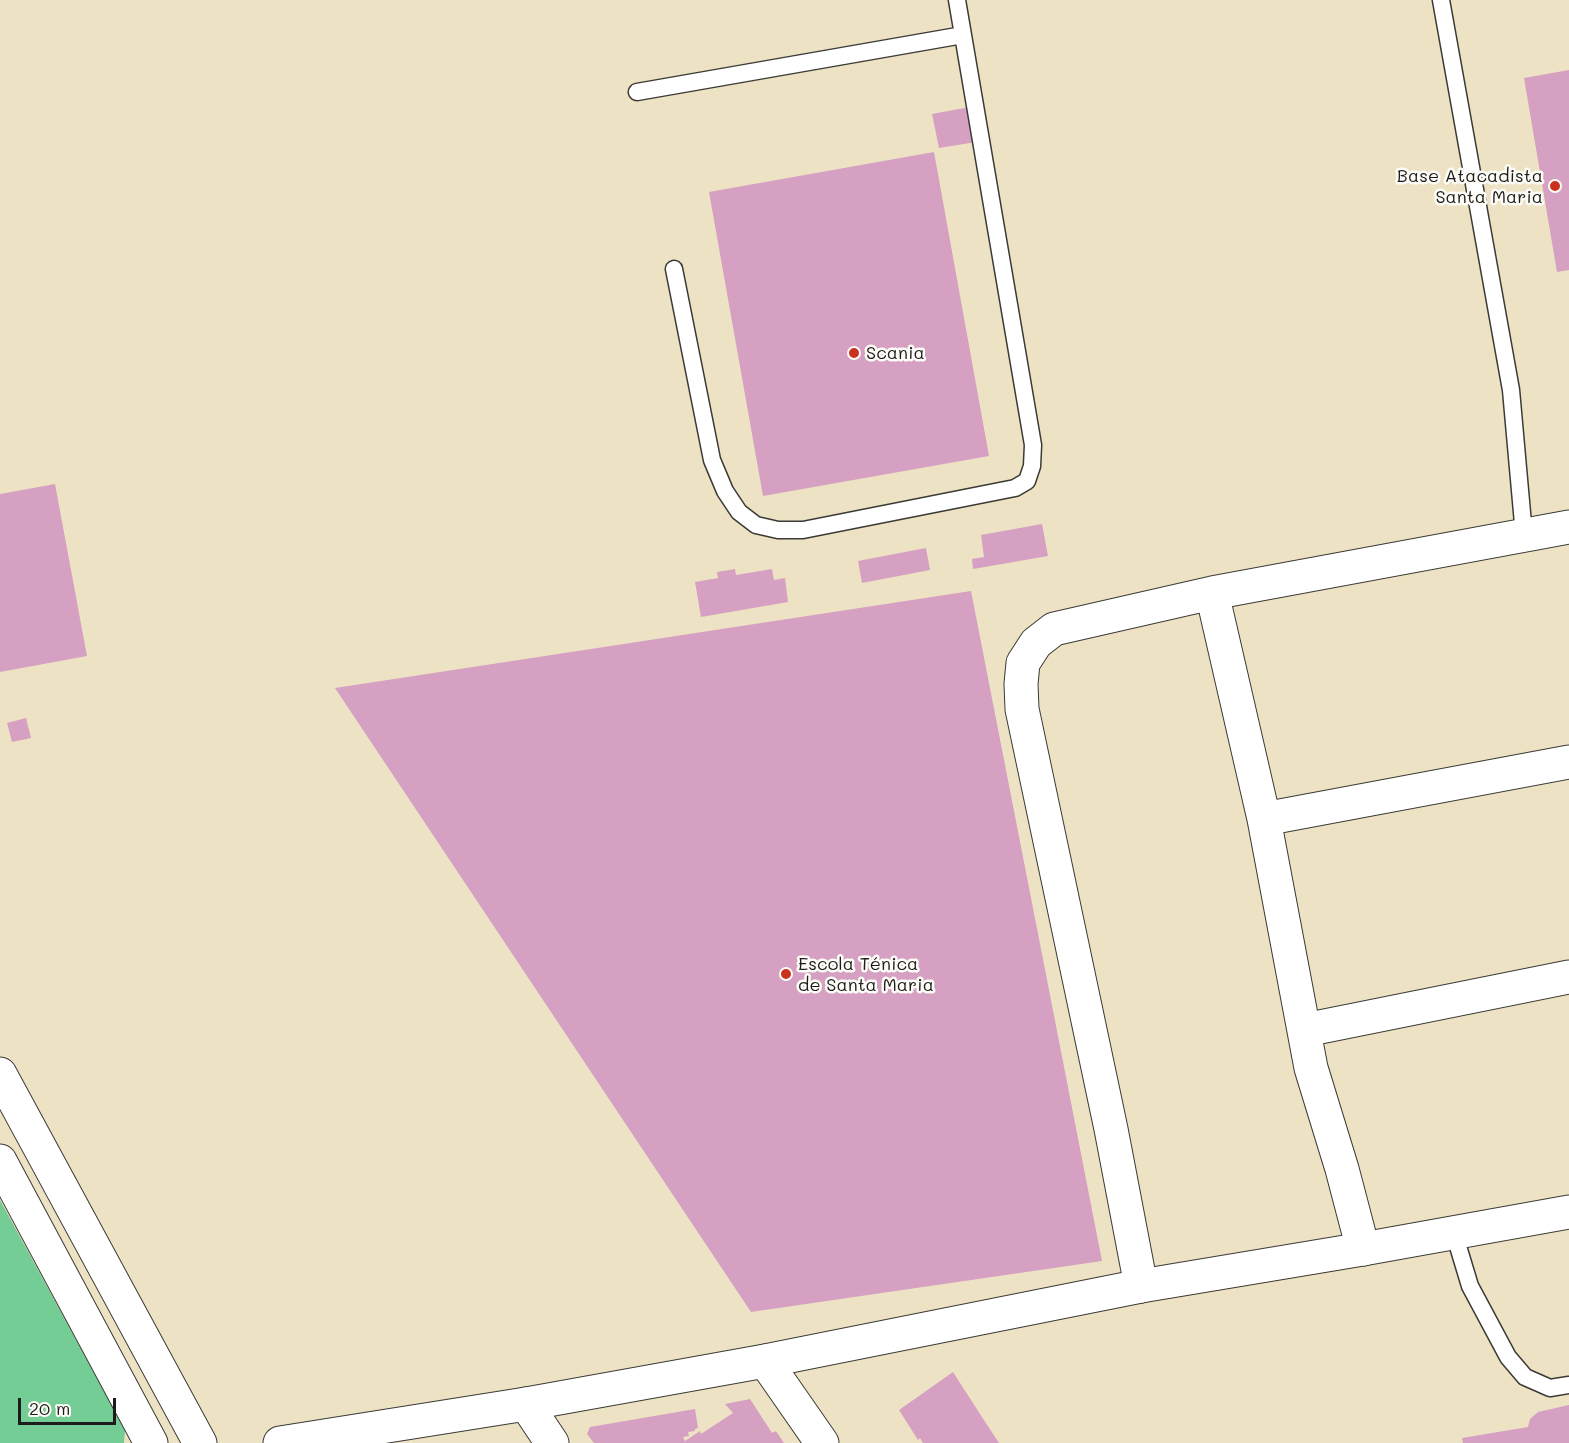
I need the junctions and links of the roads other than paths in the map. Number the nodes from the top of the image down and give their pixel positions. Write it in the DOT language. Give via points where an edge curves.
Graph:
graph roads {
  1 [pos="957,0"];
  2 [pos="1441,0"];
  3 [pos="963,35"];
  4 [pos="637,92"];
  5 [pos="675,269"];
  6 [pos="1569,527"];
  7 [pos="1524,535"];
  8 [pos="1212,593"];
  9 [pos="1569,762"];
  10 [pos="1264,819"];
  11 [pos="1569,977"];
  12 [pos="1305,1030"];
  13 [pos="0,1074"];
  14 [pos="0,1161"];
  15 [pos="1569,1212"];
  16 [pos="1454,1233"];
  17 [pos="1363,1249"];
  18 [pos="1141,1286"];
  19 [pos="765,1360"];
  20 [pos="1569,1385"];
  21 [pos="526,1404"];
  22 [pos="151,1443"];
  23 [pos="200,1443"];
  24 [pos="280,1443"];
  25 [pos="552,1443"];
  26 [pos="822,1443"];
  1 -- 3 [label="lane"];
  2 -- 7 [label="lane" via="1511,390"];
  3 -- 4 [label="lane"];
  3 -- 5 [label="lane" via="1033,445 1027,481 1015,488 803,530 756,525 739,512 712,460"];
  6 -- 7 [label="street"];
  7 -- 8 [label="street"];
  8 -- 10 [label="street"];
  8 -- 18 [label="street" via="1054,629 1036,643 1023,663 1022,709"];
  9 -- 10 [label="street"];
  10 -- 12 [label="street"];
  11 -- 12 [label="street"];
  12 -- 17 [label="street" via="1311,1068"];
  13 -- 23 [label="street"];
  14 -- 22 [label="street"];
  15 -- 16 [label="street"];
  16 -- 17 [label="street"];
  16 -- 20 [label="lane" via="1470,1286 1508,1357 1525,1377 1550,1388"];
  17 -- 18 [label="street"];
  18 -- 19 [label="street"];
  19 -- 21 [label="street"];
  19 -- 26 [label="street"];
  21 -- 24 [label="street"];
  21 -- 25 [label="street"];
}
